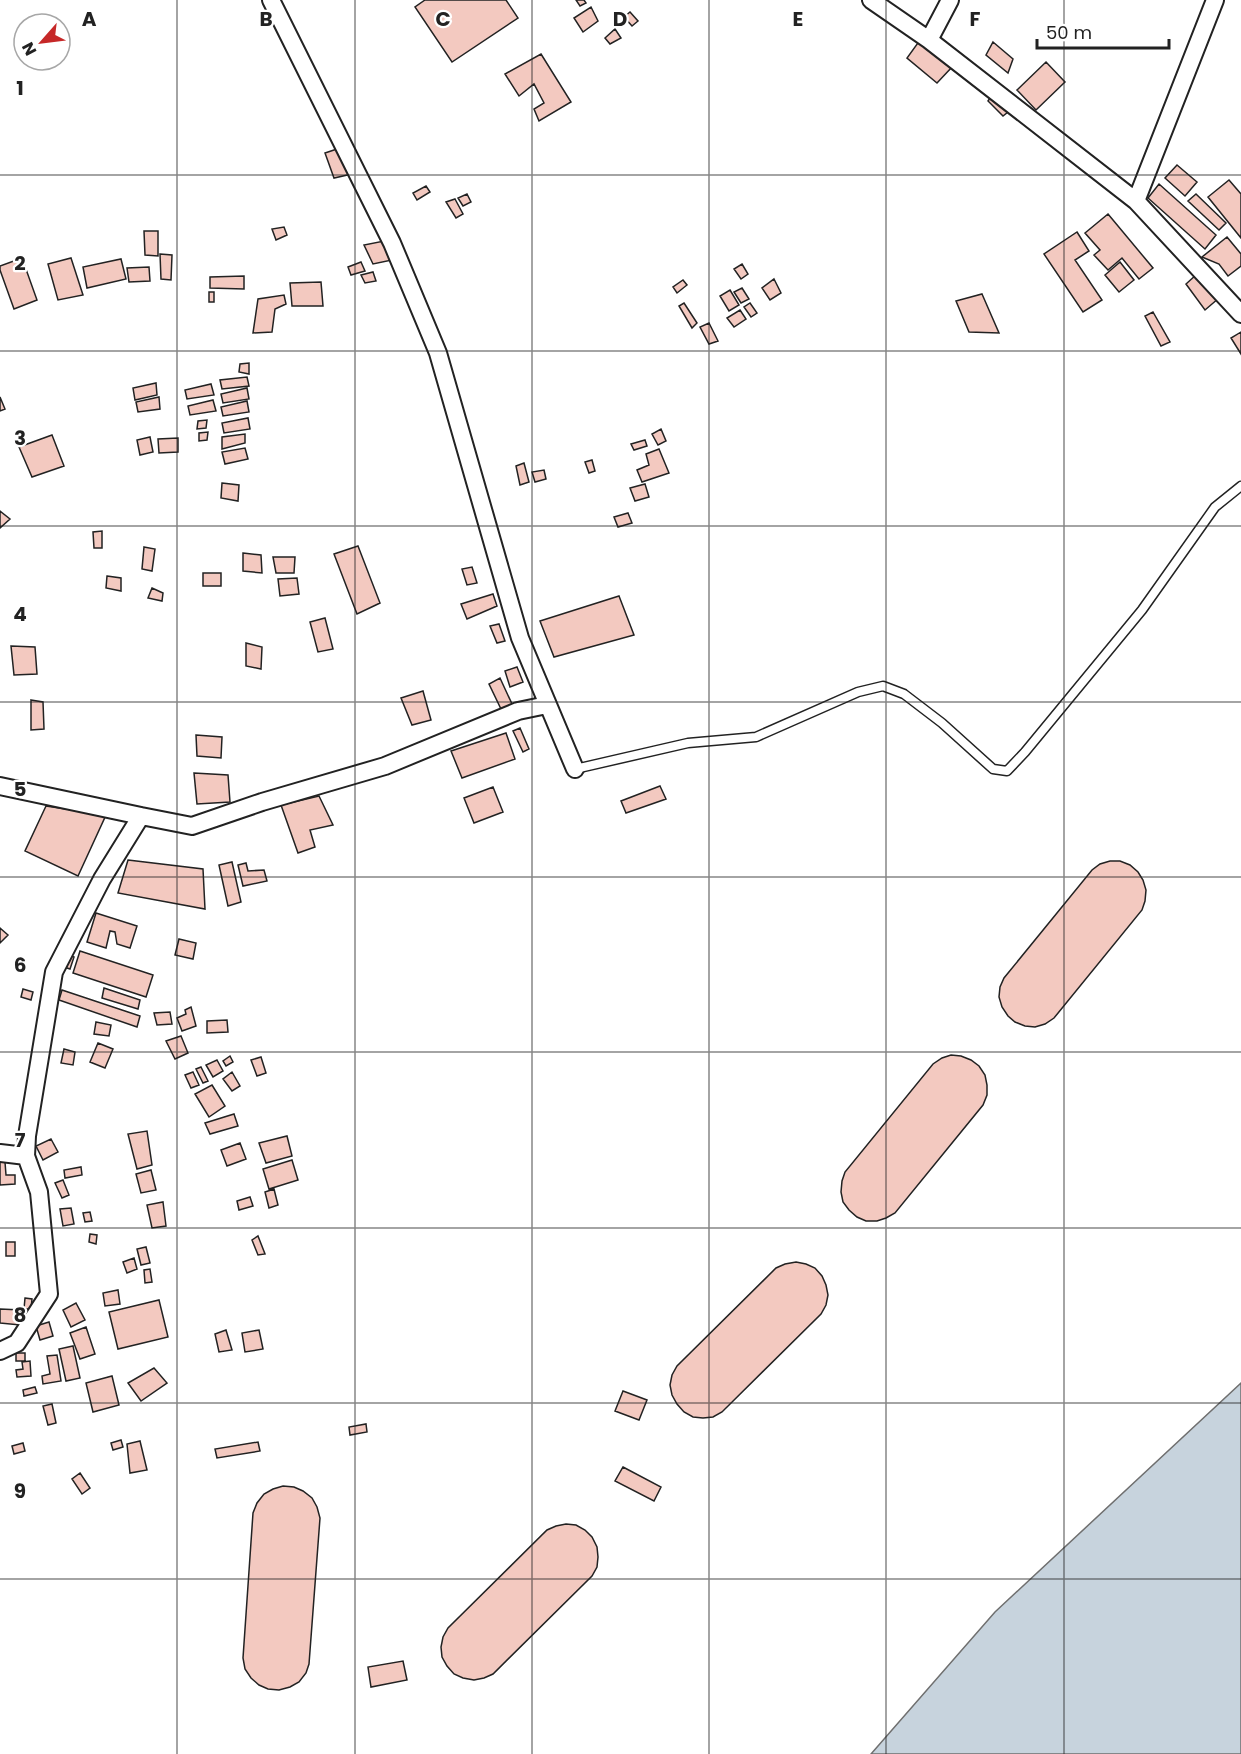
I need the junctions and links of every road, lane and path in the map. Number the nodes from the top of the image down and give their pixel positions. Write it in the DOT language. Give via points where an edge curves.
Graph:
graph roads {
  1 [pos="271,0"];
  2 [pos="871,0"];
  3 [pos="950,0"];
  4 [pos="1215,0"];
  5 [pos="929,40"];
  6 [pos="1136,201"];
  7 [pos="1241,314"];
  8 [pos="1241,486"];
  9 [pos="547,705"];
  10 [pos="575,769"];
  11 [pos="0,786"];
  12 [pos="141,816"];
  13 [pos="0,1153"];
  14 [pos="26,1156"];
  15 [pos="0,1351"];
  1 -- 9 [label="street" via="392,243 438,352 520,639"];
  2 -- 5 [label="street"];
  3 -- 5 [label="street"];
  4 -- 6 [label="street"];
  5 -- 6 [label="street"];
  6 -- 7 [label="street"];
  8 -- 10 [label="lane" via="1215,507 1142,610 1007,771 993,769 904,694 883,686 858,692 756,738 688,743"];
  9 -- 10 [label="street"];
  9 -- 12 [label="street" via="518,711 385,766 192,826"];
  11 -- 12 [label="street"];
  12 -- 14 [label="street" via="102,879 54,972"];
  13 -- 14 [label="street"];
  14 -- 15 [label="street" via="39,1192 49,1294 17,1343"];
}
